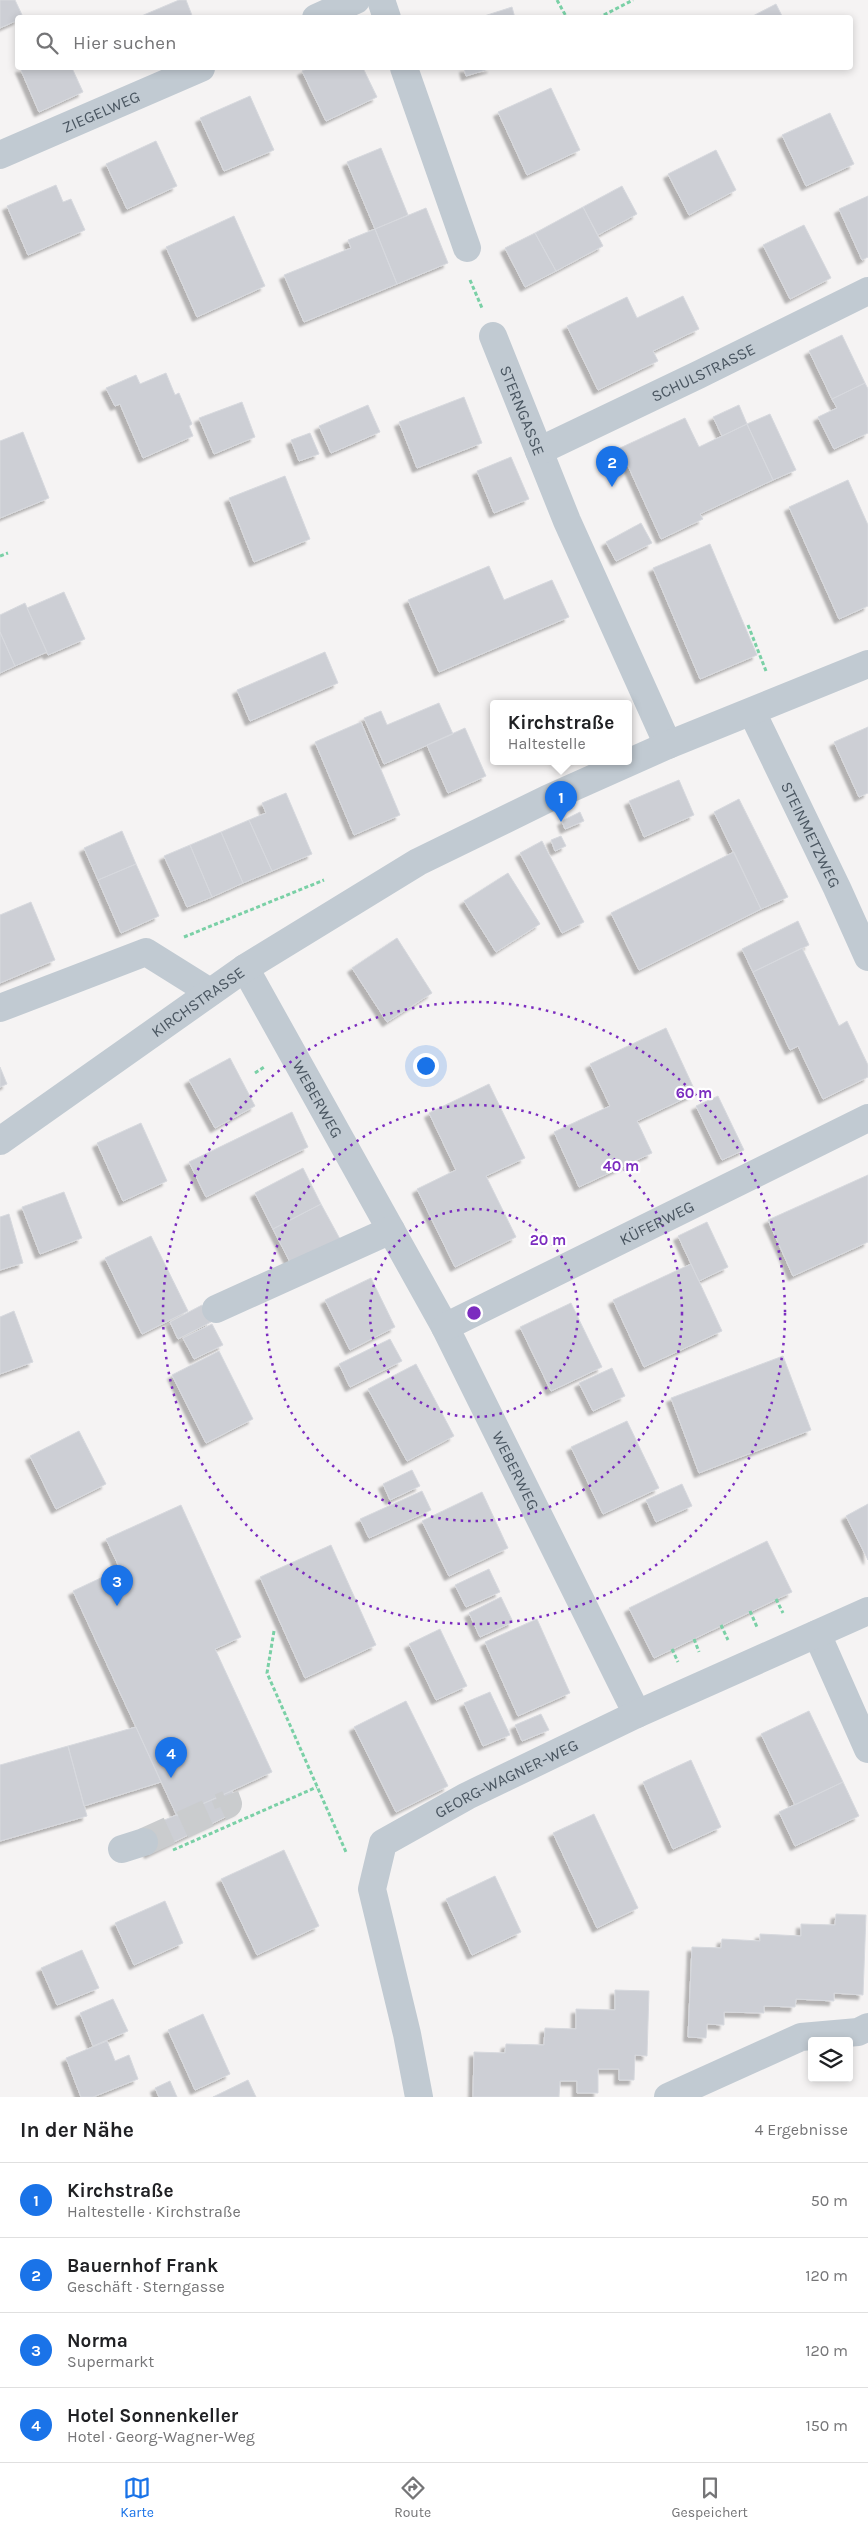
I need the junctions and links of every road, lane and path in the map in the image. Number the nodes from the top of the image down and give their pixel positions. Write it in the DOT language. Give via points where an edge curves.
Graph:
graph roads {
  1 [pos="356,0"];
  2 [pos="381,0"];
  3 [pos="557,0"];
  4 [pos="632,0"];
  5 [pos="323,15"];
  6 [pos="386,15"];
  7 [pos="565,15"];
  8 [pos="604,15"];
  9 [pos="196,70"];
  10 [pos="405,70"];
  11 [pos="0,155"];
  12 [pos="467,248"];
  13 [pos="868,291"];
  14 [pos="493,336"];
  15 [pos="539,451"];
  16 [pos="8,553"];
  17 [pos="0,556"];
  18 [pos="748,626"];
  19 [pos="868,664"];
  20 [pos="779,701"];
  21 [pos="752,712"];
  22 [pos="668,745"];
  23 [pos="632,761"];
  24 [pos="623,765"];
  25 [pos="328,878"];
  26 [pos="146,952"];
  27 [pos="868,957"];
  28 [pos="245,968"];
  29 [pos="210,992"];
  30 [pos="0,1008"];
  31 [pos="868,1118"];
  32 [pos="0,1141"];
  33 [pos="391,1230"];
  34 [pos="216,1310"];
  35 [pos="445,1327"];
  36 [pos="868,1611"];
  37 [pos="274,1631"];
  38 [pos="817,1634"];
  39 [pos="637,1714"];
  40 [pos="868,1749"];
  41 [pos="317,1787"];
  42 [pos="383,1843"];
  43 [pos="143,1848"];
  44 [pos="868,2027"];
  45 [pos="419,2097"];
  46 [pos="668,2097"];
  1 -- 5 [label="street"];
  2 -- 6 [label="street"];
  3 -- 7 [label="path"];
  4 -- 8 [label="path"];
  9 -- 11 [label="street, ZIEGELWEG"];
  10 -- 12 [label="street"];
  12 -- 14 [label="path" via="463,265"];
  13 -- 15 [label="street, SCHULSTRASSE"];
  14 -- 15 [label="street, STERNGASSE"];
  15 -- 22 [label="street, STERNGASSE"];
  16 -- 17 [label="path"];
  18 -- 20 [label="path"];
  19 -- 20 [label="street, KIRCHSTRASSE"];
  20 -- 21 [label="street, KIRCHSTRASSE"];
  21 -- 22 [label="street, KIRCHSTRASSE"];
  21 -- 27 [label="street, STEINMETZWEG"];
  22 -- 23 [label="street, KIRCHSTRASSE"];
  24 -- 28 [label="street, KIRCHSTRASSE" via="418,862"];
  25 -- 26 [label="path"];
  26 -- 29 [label="street"];
  26 -- 30 [label="street"];
  28 -- 29 [label="street, KIRCHSTRASSE"];
  28 -- 33 [label="street, WEBERWEG"];
  29 -- 32 [label="street, KIRCHSTRASSE"];
  31 -- 35 [label="street, KÜFERWEG"];
  33 -- 34 [label="street"];
  33 -- 35 [label="street, WEBERWEG"];
  35 -- 39 [label="street, WEBERWEG"];
  36 -- 38 [label="street, GEORG-WAGNER-WEG"];
  37 -- 41 [label="path" via="267,1673"];
  38 -- 39 [label="street, GEORG-WAGNER-WEG"];
  38 -- 40 [label="street"];
  39 -- 42 [label="street, GEORG-WAGNER-WEG" via="467,1796"];
  41 -- 42 [label="path" via="346,1852"];
  41 -- 43 [label="path"];
  42 -- 45 [label="street" via="372,1889"];
  44 -- 46 [label="street" via="858,2032 801,2037"];
}
